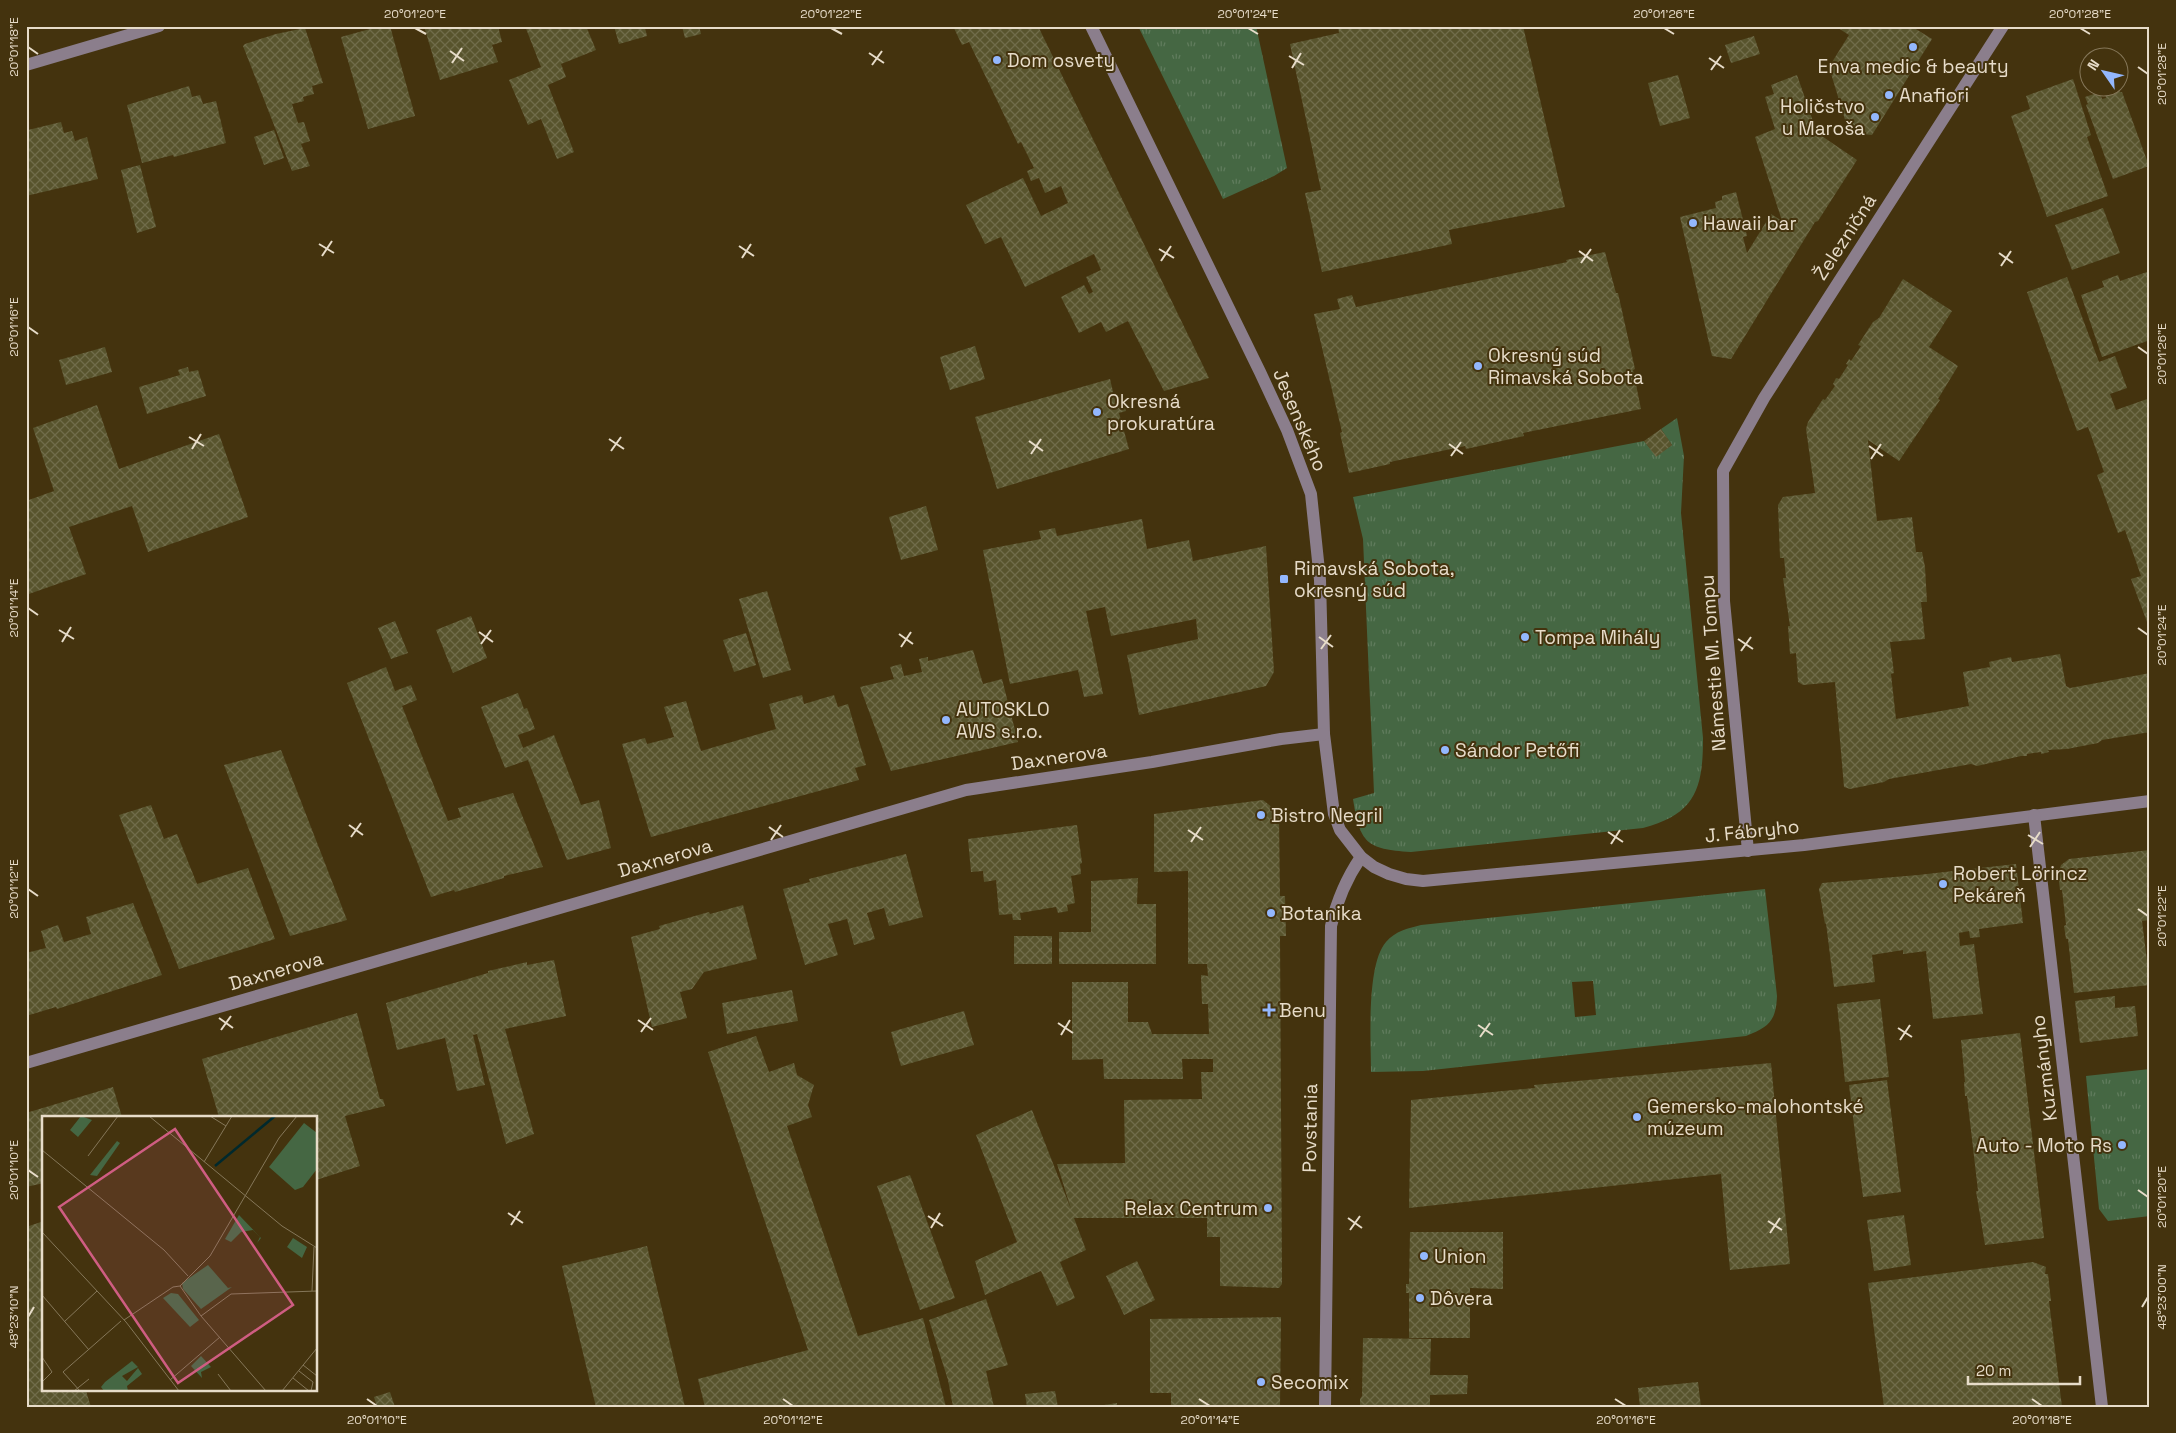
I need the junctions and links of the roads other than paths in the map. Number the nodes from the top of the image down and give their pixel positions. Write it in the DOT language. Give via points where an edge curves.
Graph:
graph roads {
  1 [pos="159,26"];
  2 [pos="1091,26"];
  3 [pos="2002,26"];
  4 [pos="26,65"];
  5 [pos="1723,471"];
  6 [pos="1324,734"];
  7 [pos="2150,801"];
  8 [pos="2034,815"];
  9 [pos="1748,851"];
  10 [pos="1361,857"];
  11 [pos="26,1063"];
  12 [pos="1325,1407"];
  13 [pos="2102,1407"];
  1 -- 4 [label="street"];
  2 -- 6 [label="street, Jesenského" via="1260,372 1287,430 1311,494 1320,580"];
  3 -- 5 [label="street, Železničná" via="1764,398"];
  5 -- 9 [label="street, Námestie M. Tompu" via="1724,601"];
  6 -- 10 [label="street, Jesenského" via="1334,814 1340,830"];
  6 -- 11 [label="street, Daxnerova" via="966,790"];
  7 -- 8 [label="street, J. Fábryho"];
  8 -- 9 [label="street, J. Fábryho"];
  8 -- 13 [label="street, Kuzmányho"];
  9 -- 10 [label="street, J. Fábryho" via="1423,880 1389,874"];
  10 -- 12 [label="street, Povstania" via="1348,877 1331,926"];
}
